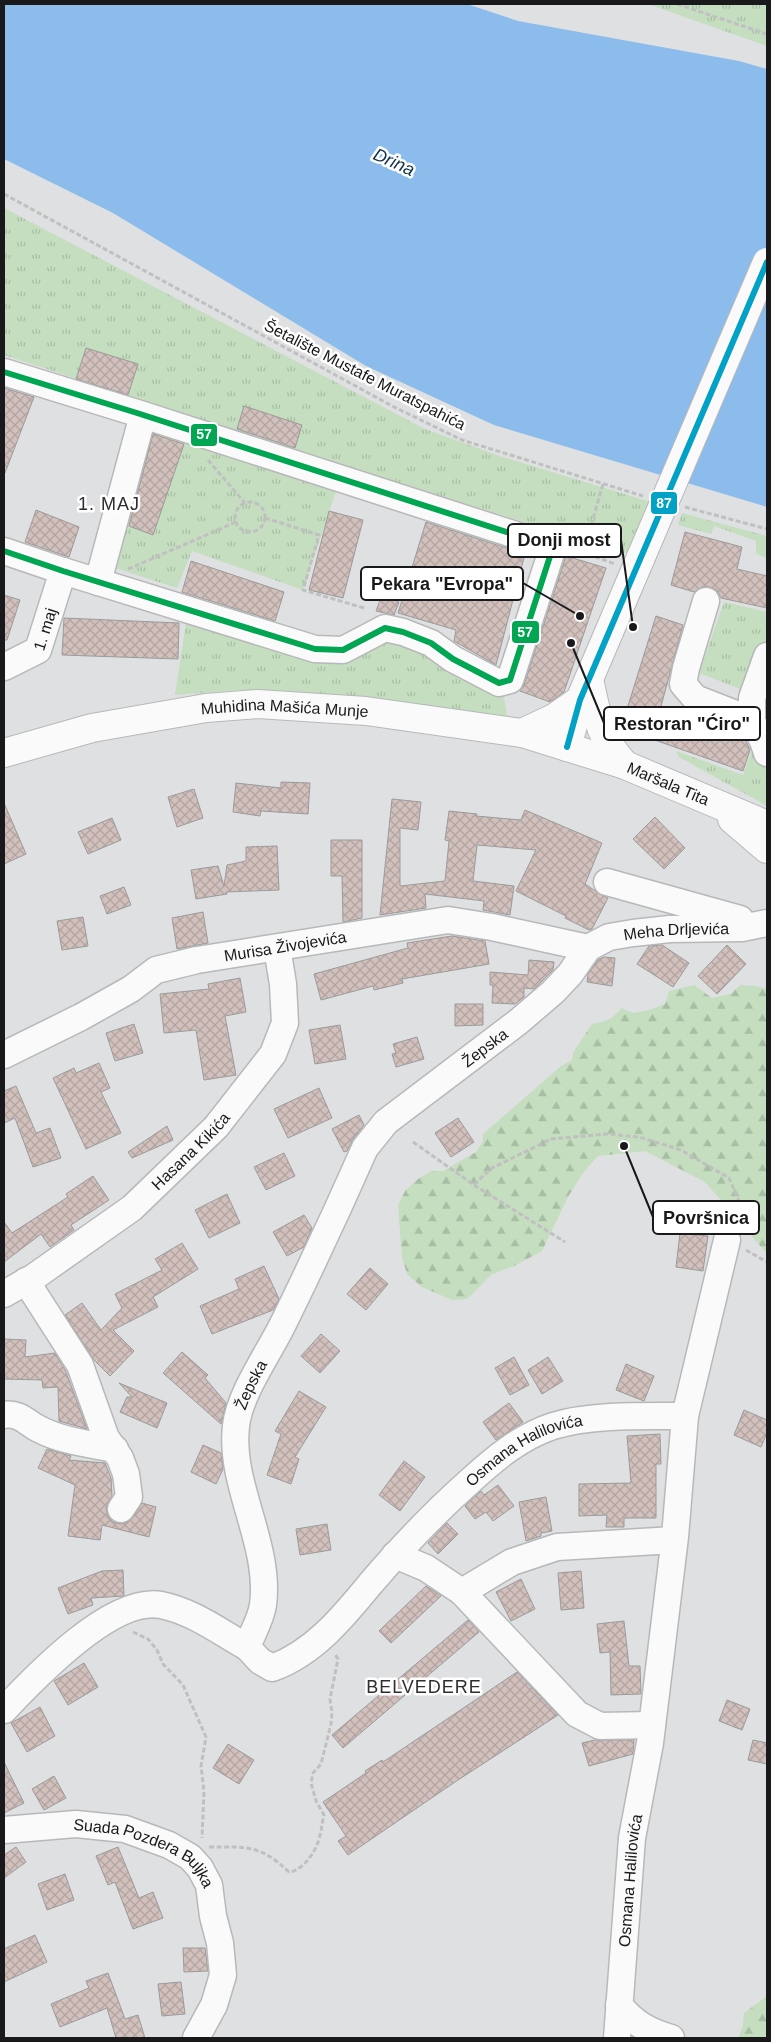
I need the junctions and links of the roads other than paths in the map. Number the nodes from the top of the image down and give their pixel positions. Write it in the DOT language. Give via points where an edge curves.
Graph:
graph roads {
  1 [pos="767,262"];
  2 [pos="4,372"];
  3 [pos="143,415"];
  4 [pos="4,551"];
  5 [pos="63,571"];
  6 [pos="98,582"];
  7 [pos="706,601"];
  8 [pos="767,656"];
  9 [pos="4,667"];
  10 [pos="585,689"];
  11 [pos="752,723"];
  12 [pos="522,733"];
  13 [pos="567,747"];
  14 [pos="4,753"];
  15 [pos="767,753"];
  16 [pos="625,765"];
  17 [pos="710,801"];
  18 [pos="767,825"];
  19 [pos="767,849"];
  20 [pos="607,882"];
  21 [pos="764,924"];
  22 [pos="277,948"];
  23 [pos="588,948"];
  24 [pos="4,1054"];
  25 [pos="736,1236"];
  26 [pos="26,1281"];
  27 [pos="4,1294"];
  28 [pos="4,1415"];
  29 [pos="685,1416"];
  30 [pos="115,1449"];
  31 [pos="121,1509"];
  32 [pos="674,1540"];
  33 [pos="395,1555"];
  34 [pos="462,1592"];
  35 [pos="247,1647"];
  36 [pos="4,1710"];
  37 [pos="652,1725"];
  38 [pos="4,1830"];
  39 [pos="620,2005"];
  40 [pos="196,2038"];
  41 [pos="617,2038"];
  42 [pos="671,2038"];
  1 -- 10 [label="main road, bridge"];
  2 -- 3 [label="street"];
  3 -- 6 [label="street"];
  3 -- 6 [label="street" via="553,547 510,680 499,683 453,659 431,643 403,632 385,628 344,650 315,649"];
  4 -- 5 [label="street"];
  5 -- 6 [label="street"];
  5 -- 9 [label="street, 1. maj" via="38,650"];
  7 -- 11 [label="street" via="683,684 695,698"];
  8 -- 11 [label="street" via="752,698"];
  10 -- 12 [label="main road" via="554,718"];
  10 -- 13 [label="main road"];
  10 -- 16 [label="main road" via="604,737"];
  11 -- 15 [label="street"];
  12 -- 13 [label="main road, Muhidina Mašića Munje"];
  12 -- 14 [label="main road, Muhidina Mašića Munje" via="366,711 258,704 206,708 102,727"];
  13 -- 16 [label="main road, Maršala Tita"];
  16 -- 17 [label="main road, Maršala Tita"];
  17 -- 18 [label="main road, Maršala Tita"];
  17 -- 19 [label="main road"];
  20 -- 21 [label="street" via="724,916"];
  21 -- 23 [label="street, Meha Drljevića" via="633,933 609,938"];
  22 -- 23 [label="street, Murisa Živojevića" via="448,920 492,926"];
  22 -- 24 [label="street, Murisa Živojevića" via="196,960 156,970 131,990"];
  22 -- 26 [label="street, Hasana Kikića" via="285,1023 273,1054 216,1127 132,1208"];
  23 -- 35 [label="street, Žepska" via="553,992 386,1122 366,1148 282,1326 241,1404 236,1426 237,1456 264,1583 263,1607"];
  25 -- 29 [label="street, Osmana Halilovića"];
  26 -- 27 [label="street, Hasana Kikića"];
  26 -- 30 [label="street" via="80,1365 106,1438"];
  28 -- 30 [label="street" via="21,1416 37,1429 64,1439"];
  29 -- 32 [label="street, Osmana Halilovića"];
  29 -- 33 [label="street, Osmana Halilovića" via="604,1418 538,1432 508,1448 439,1508"];
  30 -- 31 [label="street" via="126,1474 129,1497"];
  32 -- 34 [label="street" via="557,1548 512,1562"];
  32 -- 37 [label="street, Osmana Halilovića"];
  33 -- 34 [label="street" via="426,1568"];
  33 -- 35 [label="street, Osmana Halilovića" via="336,1624 299,1655 272,1668"];
  34 -- 37 [label="street" via="577,1714 600,1726"];
  35 -- 36 [label="street" via="186,1613 160,1605 137,1606 104,1620 35,1676"];
  37 -- 39 [label="street, Osmana Halilovića" via="632,1838"];
  38 -- 40 [label="street, Suada Pozdera Buljka" via="76,1824 125,1829 190,1857 209,1885 223,1975 214,2006"];
  39 -- 41 [label="street, Osmana Halilovića"];
  39 -- 42 [label="street" via="639,2025"];
}
